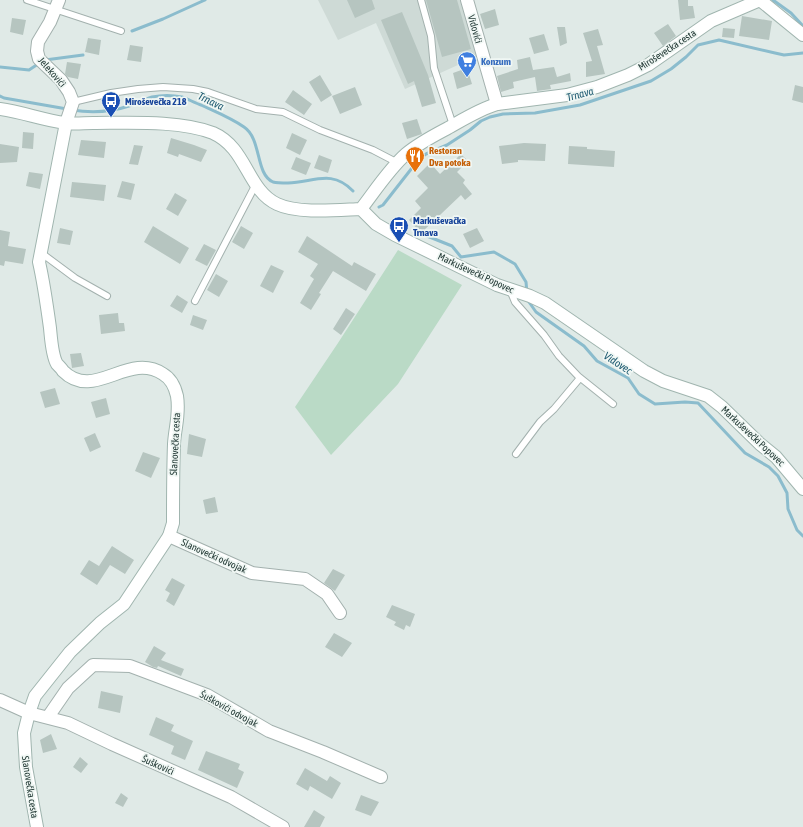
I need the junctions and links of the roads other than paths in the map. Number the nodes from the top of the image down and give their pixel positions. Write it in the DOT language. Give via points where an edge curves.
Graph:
graph roads {
  1 [pos="27,0"];
  2 [pos="421,0"];
  3 [pos="467,0"];
  4 [pos="760,0"];
  5 [pos="57,5"];
  6 [pos="121,31"];
  7 [pos="803,35"];
  8 [pos="498,104"];
  9 [pos="0,108"];
  10 [pos="70,111"];
  11 [pos="452,125"];
  12 [pos="398,162"];
  13 [pos="256,184"];
  14 [pos="361,209"];
  15 [pos="40,252"];
  16 [pos="519,293"];
  17 [pos="106,296"];
  18 [pos="195,300"];
  19 [pos="580,378"];
  20 [pos="614,404"];
  21 [pos="516,454"];
  22 [pos="803,489"];
  23 [pos="169,536"];
  24 [pos="340,613"];
  25 [pos="0,700"];
  26 [pos="29,713"];
  27 [pos="48,717"];
  28 [pos="381,777"];
  29 [pos="37,827"];
  30 [pos="282,827"];
  1 -- 5 [label="lane"];
  2 -- 11 [label="lane" via="431,36 434,68"];
  3 -- 8 [label="street, Vidovići"];
  4 -- 7 [label="street"];
  4 -- 8 [label="street, Miroševečka cesta" via="711,21 648,65 628,75 566,95"];
  5 -- 6 [label="lane"];
  5 -- 10 [label="street, Jelekovići" via="38,42 37,51 41,62 61,80 69,92"];
  8 -- 11 [label="street, Miroševečka cesta" via="486,107"];
  9 -- 10 [label="street"];
  10 -- 12 [label="lane" via="111,93 163,87 193,89 256,109 283,112"];
  10 -- 13 [label="street" via="167,124 212,133 235,149"];
  10 -- 15 [label="street, Slanovečka cesta"];
  11 -- 12 [label="street, Miroševečka cesta" via="424,141"];
  12 -- 14 [label="street, Miroševečka cesta"];
  13 -- 14 [label="street" via="267,198 290,208"];
  13 -- 18 [label="lane"];
  14 -- 16 [label="street, Markuševečki Popovec" via="376,224 395,235 464,270"];
  15 -- 17 [label="lane" via="75,278"];
  15 -- 23 [label="street, Slanovečka cesta" via="39,262 52,346 57,364 69,376 91,382 139,367 163,374 172,383 177,395 178,419 174,442 173,523"];
  16 -- 19 [label="lane" via="515,302"];
  16 -- 22 [label="street, Markuševečki Popovec" via="545,303 644,371 663,381 708,396 776,457"];
  19 -- 20 [label="lane"];
  19 -- 21 [label="lane" via="540,422"];
  23 -- 24 [label="street, Slanovečki odvojak" via="252,573 305,579 328,594"];
  23 -- 26 [label="street, Slanovečka cesta" via="124,604 70,652 35,696"];
  25 -- 26 [label="street, Šuškovići"];
  26 -- 27 [label="street, Šuškovići"];
  26 -- 29 [label="street, Slanovečka cesta" via="24,733 26,767"];
  27 -- 28 [label="street, Šuškovići odvojak" via="68,688 93,666 130,666 207,695 268,731"];
  27 -- 30 [label="street, Šuškovići" via="68,723 231,797"];
}
